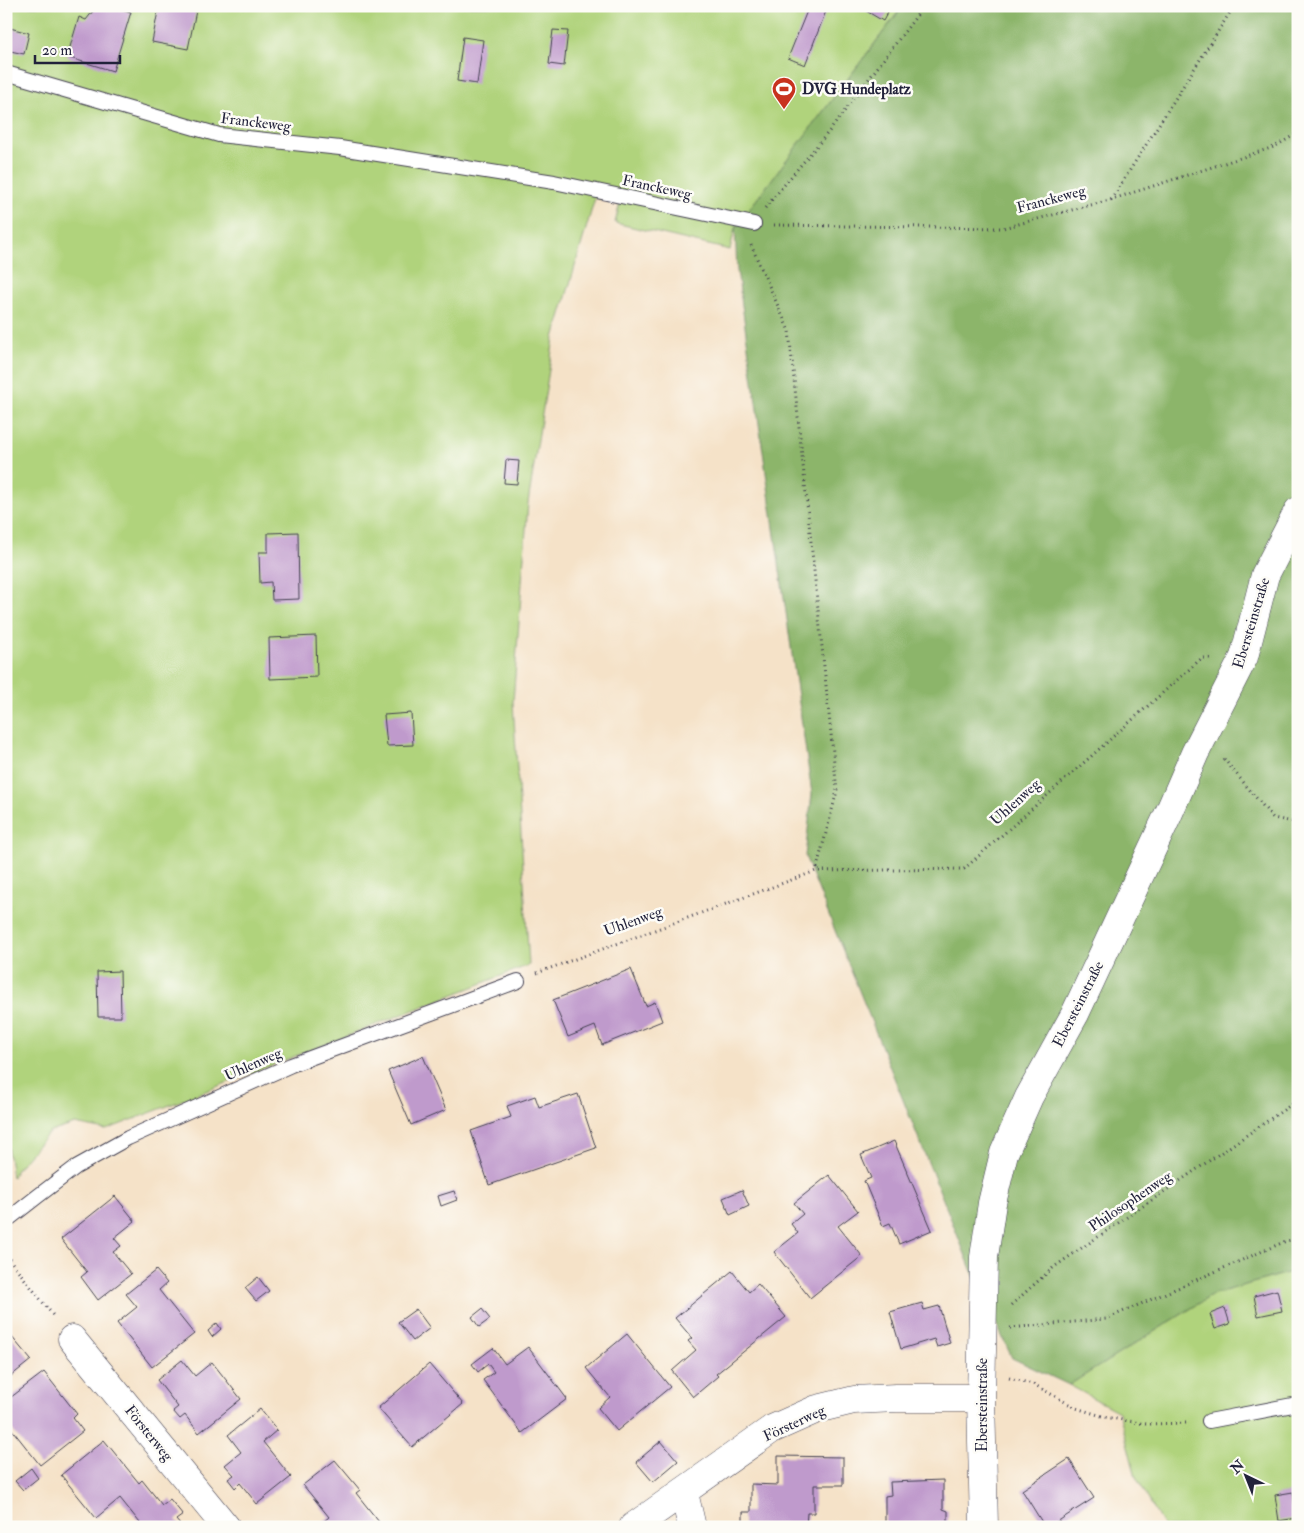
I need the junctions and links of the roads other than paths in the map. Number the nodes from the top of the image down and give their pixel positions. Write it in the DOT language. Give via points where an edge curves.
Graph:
graph roads {
  1 [pos="6,73"];
  2 [pos="754,224"];
  3 [pos="1298,511"];
  4 [pos="518,981"];
  5 [pos="6,1221"];
  6 [pos="72,1339"];
  7 [pos="981,1386"];
  8 [pos="1298,1404"];
  9 [pos="1209,1421"];
  10 [pos="684,1493"];
  11 [pos="226,1527"];
  12 [pos="633,1527"];
  13 [pos="692,1527"];
  14 [pos="984,1527"];
  1 -- 2 [label="lane, Franckeweg" via="219,135 340,148 554,182"];
  3 -- 7 [label="street, Ebersteinstraße" via="1265,575 1244,657 1075,1014 1029,1097 1004,1153 984,1257"];
  4 -- 5 [label="lane, Uhlenweg" via="290,1065 128,1138 76,1167"];
  6 -- 11 [label="street, Försterweg"];
  7 -- 10 [label="street, Försterweg" via="863,1400 817,1409 772,1429"];
  7 -- 14 [label="street, Ebersteinstraße"];
  8 -- 9 [label="lane"];
  10 -- 12 [label="street, Försterweg"];
  10 -- 13 [label="street"];
}
